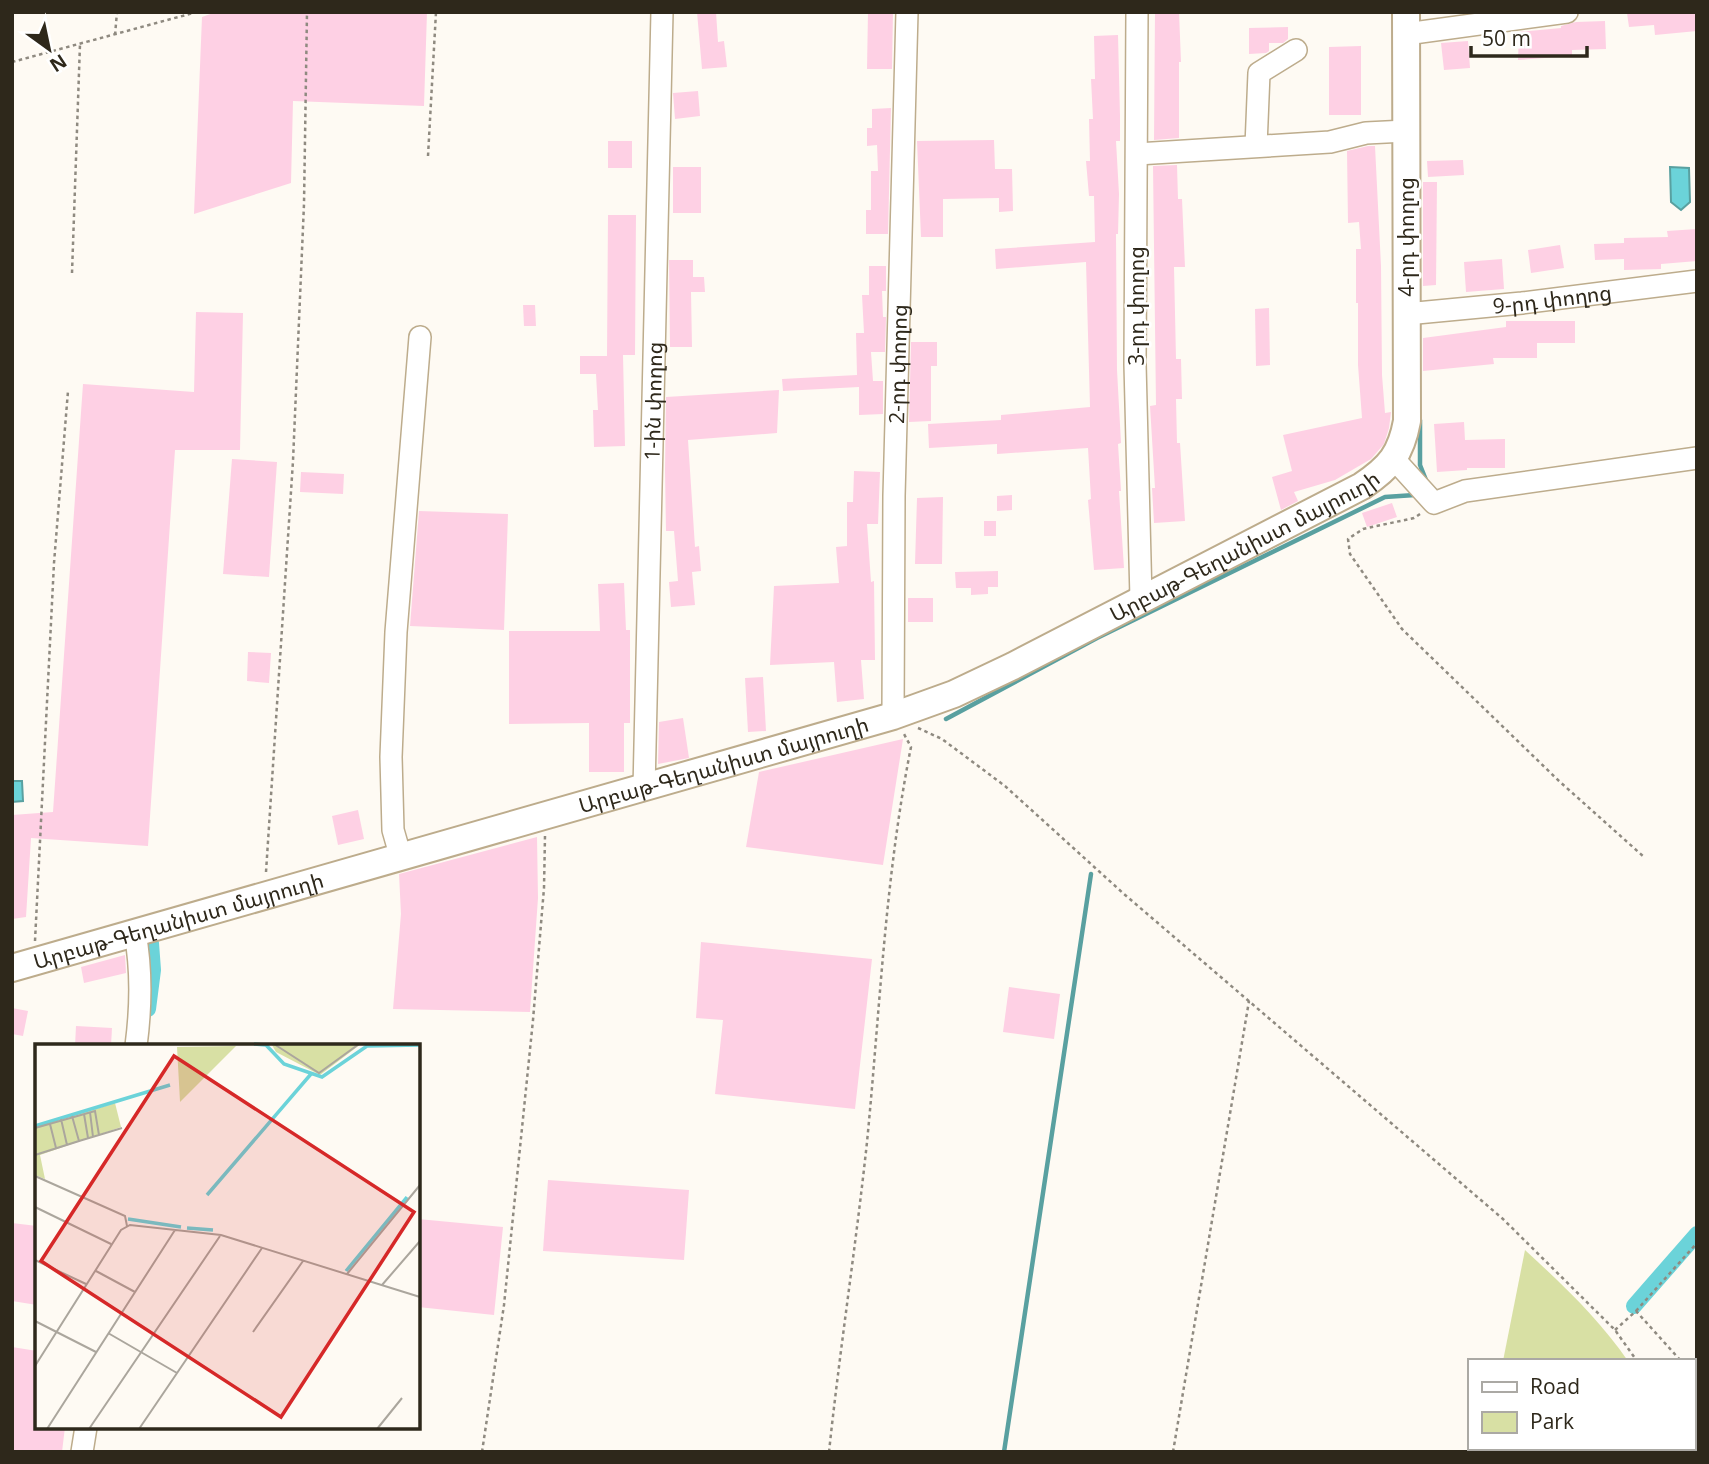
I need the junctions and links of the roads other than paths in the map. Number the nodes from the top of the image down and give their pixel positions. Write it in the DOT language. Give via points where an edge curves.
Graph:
graph roads {
  1 [pos="662,12"];
  2 [pos="907,12"];
  3 [pos="1137,12"];
  4 [pos="1567,12"];
  5 [pos="1406,23"];
  6 [pos="1296,50"];
  7 [pos="1406,131"];
  8 [pos="1256,146"];
  9 [pos="1137,154"];
  10 [pos="1697,281"];
  11 [pos="1406,314"];
  12 [pos="420,337"];
  13 [pos="1697,458"];
  14 [pos="1394,459"];
  15 [pos="1141,599"];
  16 [pos="893,716"];
  17 [pos="644,789"];
  18 [pos="401,858"];
  19 [pos="135,933"];
  20 [pos="23,965"];
  21 [pos="136,1044"];
  22 [pos="86,1429"];
  23 [pos="82,1452"];
  1 -- 17 [label="street, 1-ին փողոց"];
  2 -- 16 [label="street, 2-րդ փողոց"];
  3 -- 9 [label="street, 3-րդ փողոց"];
  4 -- 5 [label="street"];
  5 -- 7 [label="main road, 4-րդ փողոց"];
  6 -- 8 [label="street" via="1259,73"];
  7 -- 8 [label="street"];
  7 -- 11 [label="main road, 4-րդ փողոց"];
  8 -- 9 [label="street"];
  9 -- 15 [label="street, 3-րդ փողոց" via="1135,364"];
  10 -- 11 [label="street, 9-րդ փողոց"];
  11 -- 14 [label="main road, 4-րդ փողոց" via="1407,421"];
  12 -- 18 [label="street" via="396,632 391,757 393,830"];
  13 -- 14 [label="street" via="1465,491 1434,503"];
  14 -- 15 [label="main road, Արբաթ-Գեղանիստ մայրուղի" via="1362,486"];
  15 -- 16 [label="main road, Արբաթ-Գեղանիստ մայրուղի" via="954,694"];
  16 -- 17 [label="main road, Արբաթ-Գեղանիստ մայրուղի"];
  17 -- 18 [label="main road, Արբաթ-Գեղանիստ մայրուղի"];
  18 -- 19 [label="main road, Արբաթ-Գեղանիստ մայրուղի"];
  19 -- 20 [label="main road, Արբաթ-Գեղանիստ մայրուղի"];
  19 -- 21 [label="street" via="141,963"];
  22 -- 23 [label="street"];
}
